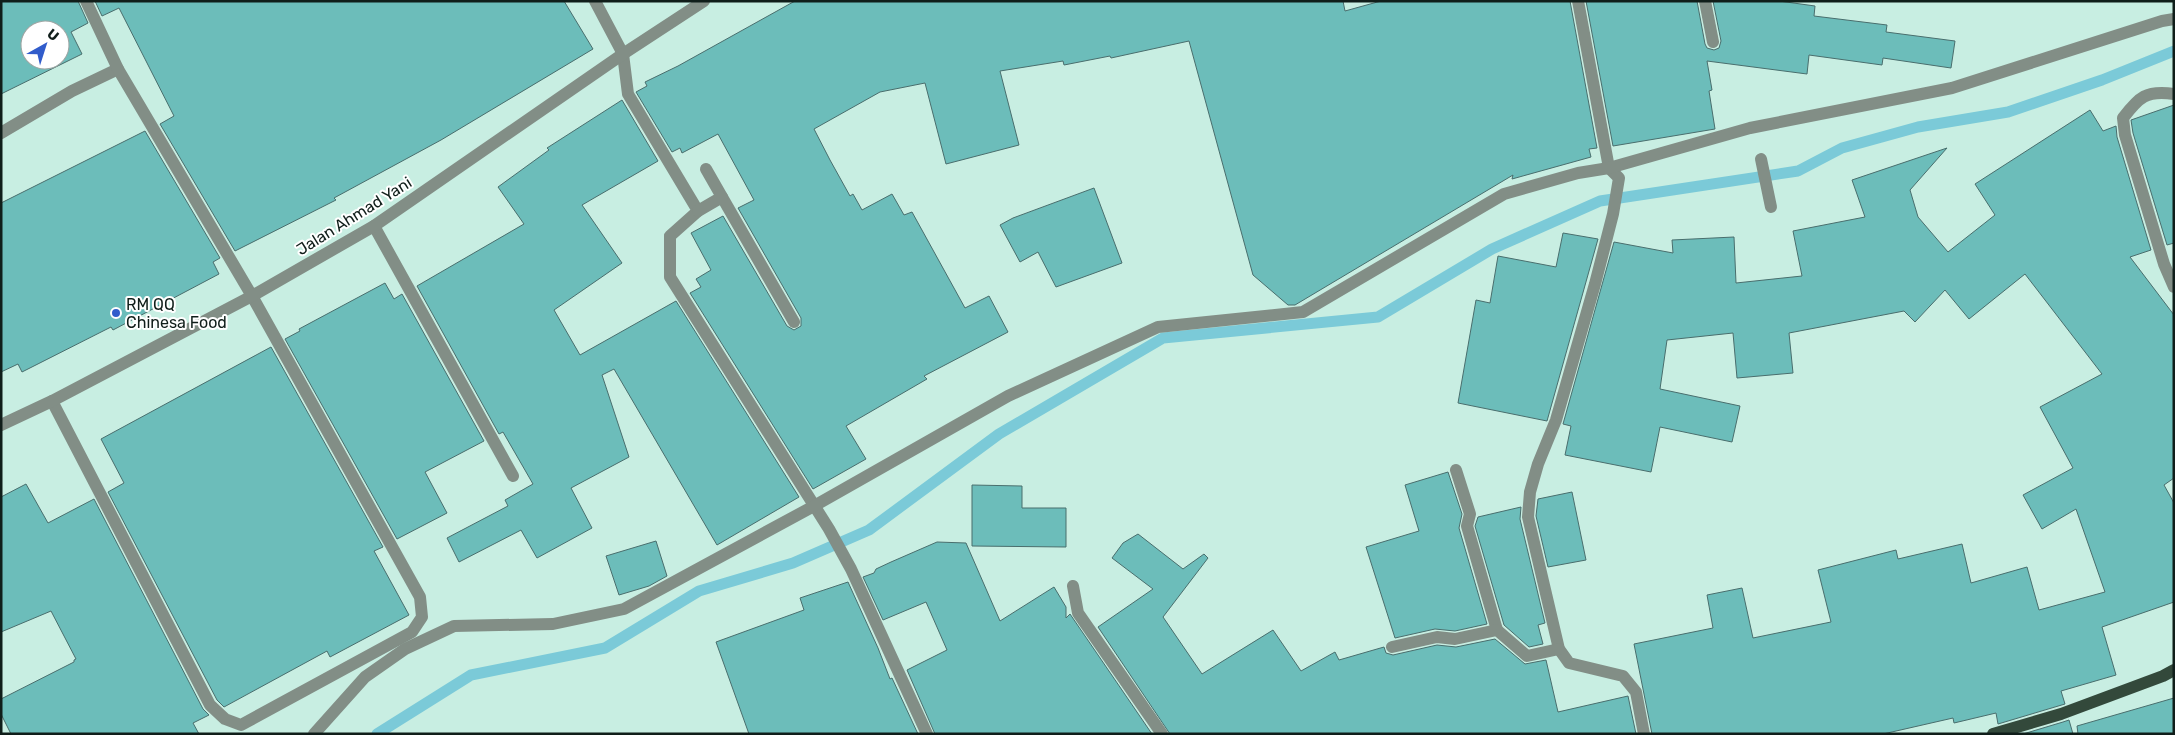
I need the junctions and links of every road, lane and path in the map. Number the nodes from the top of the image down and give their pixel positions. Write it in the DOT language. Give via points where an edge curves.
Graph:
graph roads {
  1 [pos="86,1"];
  2 [pos="595,1"];
  3 [pos="704,1"];
  4 [pos="1578,1"];
  5 [pos="1705,1"];
  6 [pos="2174,19"];
  7 [pos="1713,42"];
  8 [pos="622,54"];
  9 [pos="118,69"];
  10 [pos="2174,94"];
  11 [pos="1,133"];
  12 [pos="1761,159"];
  13 [pos="1609,168"];
  14 [pos="706,169"];
  15 [pos="722,197"];
  16 [pos="1771,207"];
  17 [pos="698,212"];
  18 [pos="374,226"];
  19 [pos="2174,287"];
  20 [pos="252,296"];
  21 [pos="794,322"];
  22 [pos="52,401"];
  23 [pos="1,425"];
  24 [pos="1456,470"];
  25 [pos="513,476"];
  26 [pos="814,506"];
  27 [pos="1074,586"];
  28 [pos="1497,630"];
  29 [pos="1392,647"];
  30 [pos="1559,649"];
  31 [pos="2174,670"];
  32 [pos="314,734"];
  33 [pos="927,734"];
  34 [pos="1162,734"];
  35 [pos="1644,734"];
  36 [pos="1993,734"];
  1 -- 9 [label="street"];
  2 -- 8 [label="street"];
  3 -- 8 [label="street, Jalan Ahmad Yani"];
  4 -- 13 [label="street"];
  5 -- 7 [label="street"];
  6 -- 13 [label="street" via="1952,88 1750,128"];
  8 -- 17 [label="street" via="628,94"];
  8 -- 18 [label="street, Jalan Ahmad Yani"];
  9 -- 11 [label="street" via="72,91"];
  9 -- 20 [label="street"];
  10 -- 19 [label="street" via="2158,92 2136,100 2123,118 2125,135"];
  12 -- 16 [label="street"];
  13 -- 26 [label="street" via="1578,173 1504,194 1302,312 1158,327 1008,396"];
  13 -- 30 [label="street" via="1619,178 1613,214 1556,420 1530,492 1528,517"];
  14 -- 15 [label="street"];
  15 -- 17 [label="street"];
  15 -- 21 [label="street"];
  17 -- 26 [label="street" via="670,236 670,277"];
  18 -- 20 [label="street, Jalan Ahmad Yani"];
  18 -- 25 [label="street"];
  20 -- 22 [label="street, Jalan Ahmad Yani"];
  20 -- 22 [label="street" via="420,597 422,617 412,632 241,726 225,719 210,704"];
  22 -- 23 [label="street, Jalan Ahmad Yani"];
  24 -- 28 [label="street" via="1470,514 1467,526"];
  26 -- 32 [label="street" via="624,609 553,624 454,626 405,649 365,677"];
  26 -- 33 [label="street" via="851,569"];
  27 -- 34 [label="street" via="1078,613"];
  28 -- 29 [label="street" via="1455,639 1437,637"];
  28 -- 30 [label="street" via="1527,656"];
  30 -- 35 [label="street" via="1569,663 1622,676 1636,692"];
  31 -- 36 [label="main road" via="2061,714"];
}
